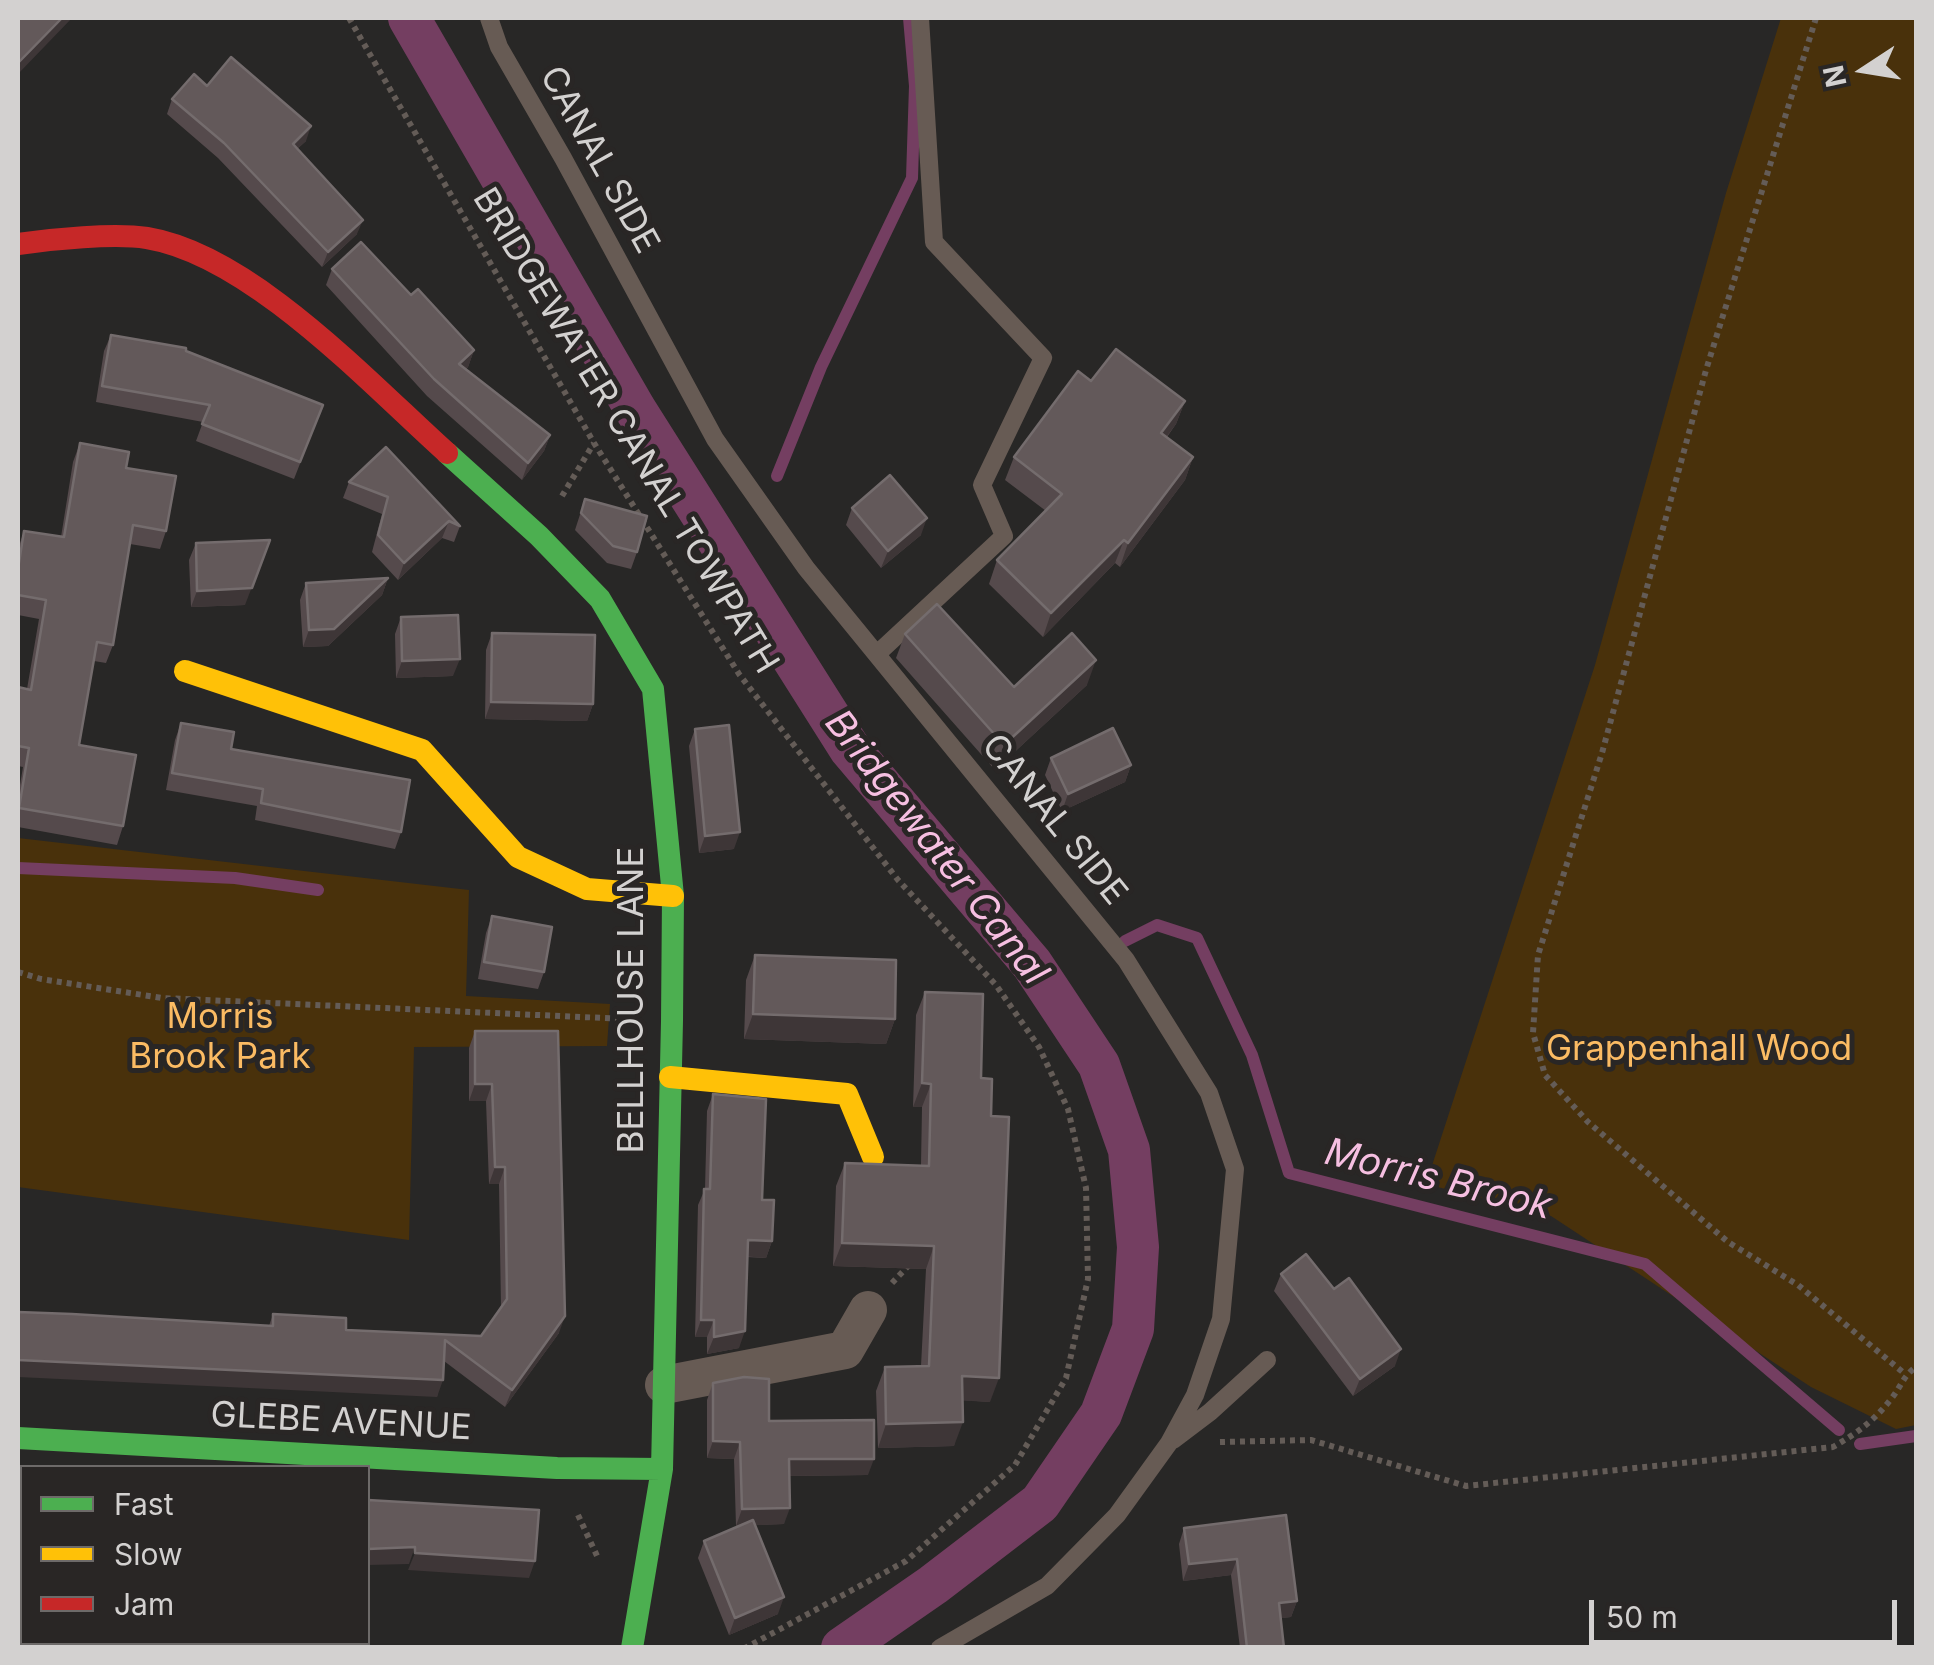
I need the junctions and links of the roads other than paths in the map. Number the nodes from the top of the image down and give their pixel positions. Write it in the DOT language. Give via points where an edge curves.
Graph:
graph roads {
  1 [pos="489,18"];
  2 [pos="920,18"];
  3 [pos="18,244"];
  4 [pos="876,654"];
  5 [pos="185,671"];
  6 [pos="673,896"];
  7 [pos="670,1077"];
  8 [pos="873,1157"];
  9 [pos="868,1310"];
  10 [pos="1267,1360"];
  11 [pos="664,1385"];
  12 [pos="18,1438"];
  13 [pos="1169,1443"];
  14 [pos="116,1457"];
  15 [pos="662,1469"];
  16 [pos="632,1648"];
  17 [pos="940,1648"];
  1 -- 4 [label="lane, CANAL SIDE" via="715,440"];
  2 -- 4 [label="lane" via="934,242 1043,358 982,485 1004,536"];
  3 -- 6 [label="street, BELLHOUSE LANE" via="147,238 222,263 288,311 538,536 600,600 653,689"];
  4 -- 13 [label="lane, CANAL SIDE" via="1126,960 1209,1093 1235,1169 1222,1319"];
  5 -- 6 [label="street" via="422,750 518,857 587,889"];
  6 -- 7 [label="street, BELLHOUSE LANE"];
  7 -- 8 [label="street" via="847,1094"];
  7 -- 11 [label="street, BELLHOUSE LANE"];
  9 -- 11 [label="street" via="845,1350"];
  10 -- 13 [label="lane"];
  11 -- 15 [label="street, BELLHOUSE LANE"];
  12 -- 14 [label="street, GLEBE AVENUE"];
  13 -- 17 [label="lane, CANAL SIDE" via="1117,1515 1046,1586"];
  14 -- 15 [label="street, GLEBE AVENUE"];
  15 -- 16 [label="street, BELLHOUSE LANE"];
}
